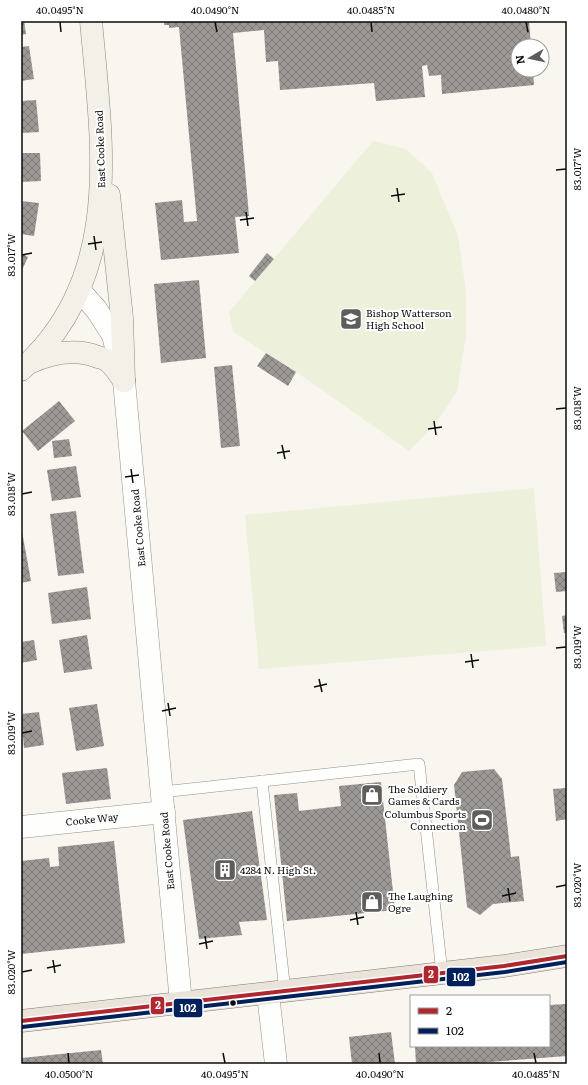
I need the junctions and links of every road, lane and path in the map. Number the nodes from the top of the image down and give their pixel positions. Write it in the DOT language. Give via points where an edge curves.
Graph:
graph roads {
  1 [pos="91,21"];
  2 [pos="102,142"];
  3 [pos="79,290"];
  4 [pos="25,366"];
  5 [pos="124,381"];
  6 [pos="262,781"];
  7 [pos="163,802"];
  8 [pos="21,827"];
  9 [pos="567,956"];
  10 [pos="442,974"];
  11 [pos="277,993"];
  12 [pos="181,1003"];
  13 [pos="21,1021"];
  14 [pos="276,1064"];
  1 -- 2 [label="main road, East Cooke Road"];
  2 -- 3 [label="main road, East Cooke Road" via="102,192 94,242"];
  2 -- 5 [label="main road" via="119,276"];
  3 -- 4 [label="main road" via="57,330"];
  3 -- 5 [label="street, East Cooke Road" via="114,334"];
  4 -- 5 [label="main road" via="44,356 77,352 109,361"];
  5 -- 7 [label="street, East Cooke Road"];
  6 -- 7 [label="lane"];
  6 -- 10 [label="lane" via="419,764"];
  6 -- 11 [label="lane"];
  7 -- 8 [label="street, Cooke Way"];
  7 -- 12 [label="street, East Cooke Road"];
  9 -- 10 [label="main road"];
  10 -- 11 [label="main road"];
  11 -- 12 [label="main road"];
  11 -- 14 [label="street"];
  12 -- 13 [label="main road"];
}
